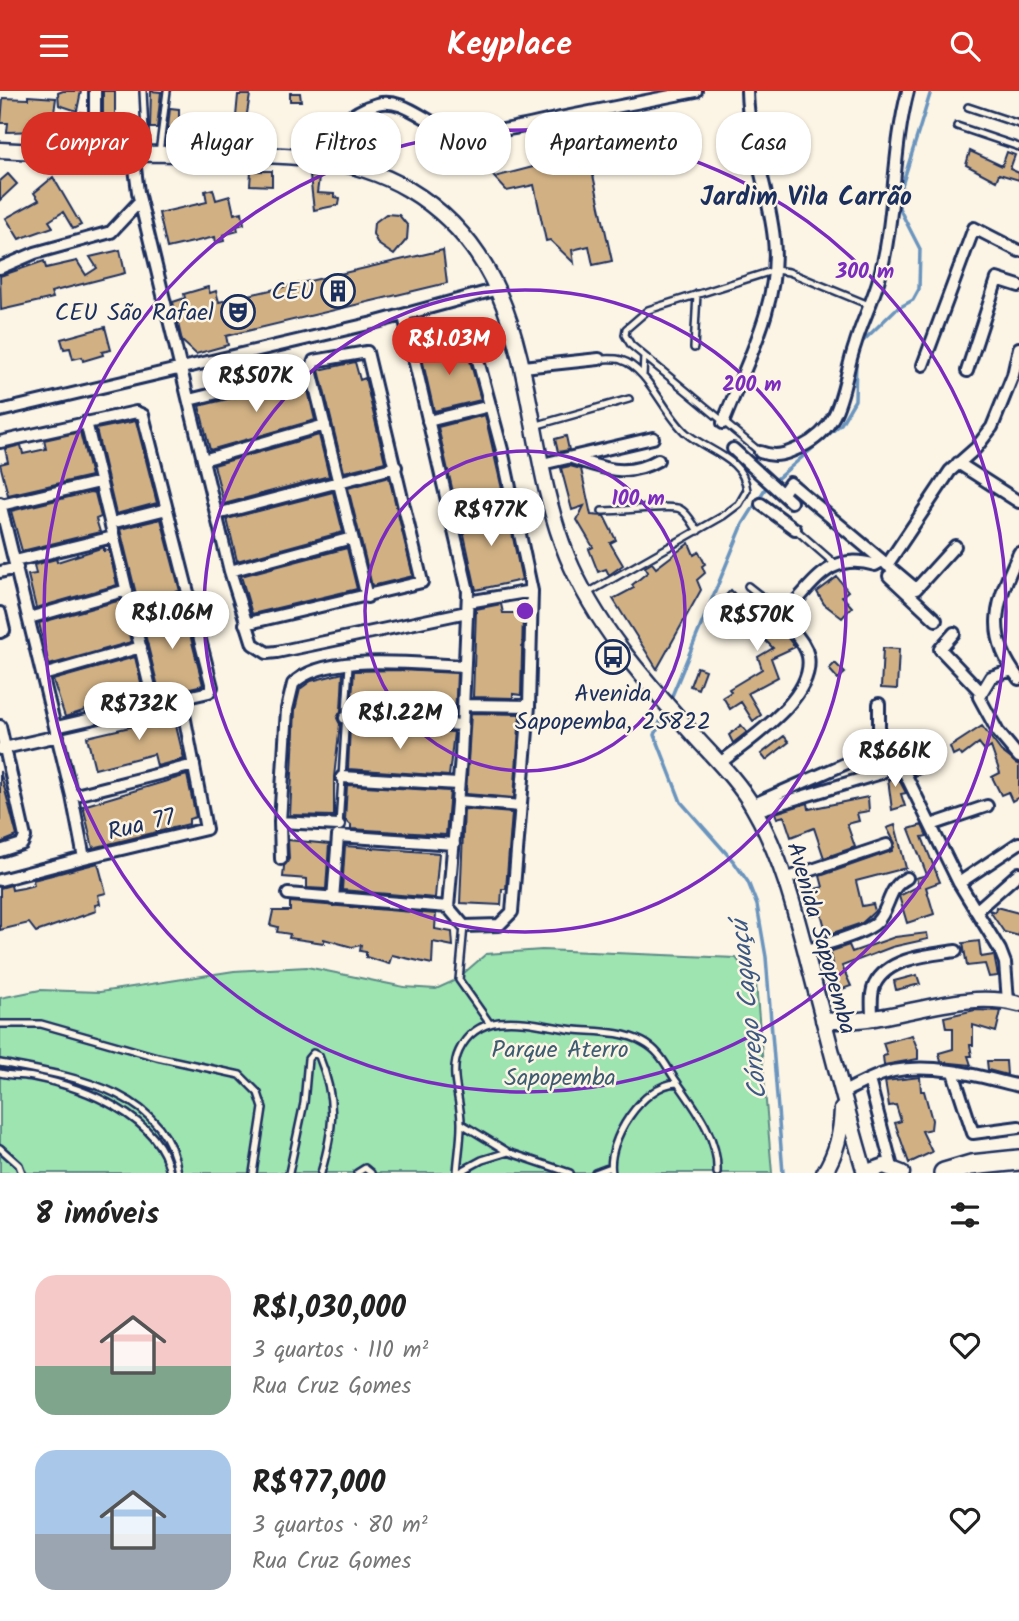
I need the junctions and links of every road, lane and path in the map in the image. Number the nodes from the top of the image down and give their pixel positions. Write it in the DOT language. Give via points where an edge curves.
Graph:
graph roads {
  1 [pos="95,91"];
  2 [pos="143,91"];
  3 [pos="167,91"];
  4 [pos="696,91"];
  5 [pos="747,91"];
  6 [pos="908,91"];
  7 [pos="968,107"];
  8 [pos="95,112"];
  9 [pos="144,112"];
  10 [pos="360,112"];
  11 [pos="1019,124"];
  12 [pos="957,126"];
  13 [pos="152,135"];
  14 [pos="1019,147"];
  15 [pos="0,150"];
  16 [pos="17,151"];
  17 [pos="21,151"];
  18 [pos="152,153"];
  19 [pos="291,157"];
  20 [pos="0,159"];
  21 [pos="143,175"];
  22 [pos="379,175"];
  23 [pos="140,201"];
  24 [pos="1019,251"];
  25 [pos="0,268"];
  26 [pos="775,270"];
  27 [pos="1019,286"];
  28 [pos="498,289"];
  29 [pos="697,295"];
  30 [pos="869,305"];
  31 [pos="404,316"];
  32 [pos="409,339"];
  33 [pos="694,348"];
  34 [pos="1019,348"];
  35 [pos="644,356"];
  36 [pos="599,359"];
  37 [pos="923,365"];
  38 [pos="181,367"];
  39 [pos="523,367"];
  40 [pos="311,370"];
  41 [pos="967,371"];
  42 [pos="643,376"];
  43 [pos="629,399"];
  44 [pos="189,400"];
  45 [pos="490,406"];
  46 [pos="0,411"];
  47 [pos="428,421"];
  48 [pos="86,422"];
  49 [pos="723,423"];
  50 [pos="325,425"];
  51 [pos="534,426"];
  52 [pos="653,438"];
  53 [pos="0,442"];
  54 [pos="733,449"];
  55 [pos="760,452"];
  56 [pos="572,458"];
  57 [pos="203,460"];
  58 [pos="658,460"];
  59 [pos="958,463"];
  60 [pos="542,464"];
  61 [pos="396,467"];
  62 [pos="100,482"];
  63 [pos="339,482"];
  64 [pos="785,490"];
  65 [pos="512,495"];
  66 [pos="1019,502"];
  67 [pos="0,504"];
  68 [pos="761,504"];
  69 [pos="167,509"];
  70 [pos="785,509"];
  71 [pos="450,510"];
  72 [pos="602,510"];
  73 [pos="217,514"];
  74 [pos="111,523"];
  75 [pos="794,529"];
  76 [pos="698,531"];
  77 [pos="113,537"];
  78 [pos="352,538"];
  79 [pos="955,546"];
  80 [pos="1018,555"];
  81 [pos="16,564"];
  82 [pos="835,564"];
  83 [pos="882,564"];
  84 [pos="230,571"];
  85 [pos="0,572"];
  86 [pos="748,586"];
  87 [pos="127,590"];
  88 [pos="532,591"];
  89 [pos="586,594"];
  90 [pos="367,597"];
  91 [pos="187,598"];
  92 [pos="131,607"];
  93 [pos="468,607"];
  94 [pos="0,613"];
  95 [pos="785,615"];
  96 [pos="29,618"];
  97 [pos="936,620"];
  98 [pos="245,624"];
  99 [pos="1,631"];
  100 [pos="954,633"];
  101 [pos="141,647"];
  102 [pos="349,665"];
  103 [pos="465,666"];
  104 [pos="1012,670"];
  105 [pos="43,675"];
  106 [pos="1019,679"];
  107 [pos="980,691"];
  108 [pos="181,699"];
  109 [pos="154,704"];
  110 [pos="879,704"];
  111 [pos="463,705"];
  112 [pos="529,706"];
  113 [pos="345,718"];
  114 [pos="462,725"];
  115 [pos="0,726"];
  116 [pos="57,731"];
  117 [pos="892,747"];
  118 [pos="3,749"];
  119 [pos="1019,757"];
  120 [pos="719,764"];
  121 [pos="194,765"];
  122 [pos="881,773"];
  123 [pos="342,777"];
  124 [pos="458,784"];
  125 [pos="72,796"];
  126 [pos="457,801"];
  127 [pos="521,806"];
  128 [pos="987,806"];
  129 [pos="754,808"];
  130 [pos="280,822"];
  131 [pos="931,825"];
  132 [pos="339,830"];
  133 [pos="1019,843"];
  134 [pos="454,844"];
  135 [pos="887,845"];
  136 [pos="0,852"];
  137 [pos="85,858"];
  138 [pos="281,859"];
  139 [pos="1019,873"];
  140 [pos="907,877"];
  141 [pos="785,879"];
  142 [pos="0,880"];
  143 [pos="959,883"];
  144 [pos="288,894"];
  145 [pos="333,899"];
  146 [pos="447,907"];
  147 [pos="976,911"];
  148 [pos="464,926"];
  149 [pos="806,951"];
  150 [pos="956,951"];
  151 [pos="1013,1002"];
  152 [pos="872,1017"];
  153 [pos="823,1020"];
  154 [pos="848,1023"];
  155 [pos="0,1024"];
  156 [pos="490,1024"];
  157 [pos="829,1042"];
  158 [pos="0,1063"];
  159 [pos="953,1072"];
  160 [pos="0,1073"];
  161 [pos="869,1080"];
  162 [pos="677,1083"];
  163 [pos="1019,1086"];
  164 [pos="842,1093"];
  165 [pos="461,1123"];
  166 [pos="1019,1127"];
  167 [pos="0,1148"];
  168 [pos="508,1152"];
  169 [pos="1019,1160"];
  170 [pos="612,1170"];
  171 [pos="897,1170"];
  172 [pos="22,1173"];
  173 [pos="170,1173"];
  174 [pos="178,1173"];
  175 [pos="253,1173"];
  176 [pos="289,1173"];
  177 [pos="321,1173"];
  178 [pos="357,1173"];
  179 [pos="371,1173"];
  180 [pos="458,1173"];
  181 [pos="570,1173"];
  182 [pos="595,1173"];
  183 [pos="717,1173"];
  184 [pos="824,1173"];
  185 [pos="864,1173"];
  186 [pos="944,1173"];
  1 -- 8 [label="street"];
  2 -- 9 [label="lane"];
  3 -- 13 [label="lane"];
  4 -- 10 [label="street" via="516,127 464,132 385,103"];
  5 -- 26 [label="street" via="771,221"];
  6 -- 30 [label="street" via="898,133 883,259"];
  7 -- 11 [label="lane"];
  12 -- 14 [label="lane"];
  15 -- 16 [label="main road, Avenida Sapopemba"];
  16 -- 17 [label="main road, Avenida Sapopemba"];
  16 -- 20 [label="street"];
  18 -- 19 [label="main road, Avenida Sapopemba"];
  21 -- 23 [label="street"];
  22 -- 28 [label="main road, Avenida Sapopemba" via="438,209 467,237"];
  23 -- 25 [label="street" via="111,232 44,250"];
  23 -- 38 [label="street"];
  24 -- 37 [label="street" via="974,228"];
  26 -- 29 [label="lane"];
  26 -- 30 [label="lane" via="796,274"];
  26 -- 49 [label="street" via="768,309"];
  27 -- 41 [label="street" via="997,279"];
  28 -- 31 [label="street"];
  28 -- 39 [label="main road, Avenida Sapopemba"];
  29 -- 33 [label="lane"];
  29 -- 35 [label="lane" via="648,310 626,329 628,342"];
  30 -- 55 [label="street" via="836,418 810,443 788,453"];
  31 -- 32 [label="street"];
  31 -- 38 [label="street"];
  32 -- 45 [label="street" via="467,329"];
  32 -- 47 [label="street"];
  34 -- 59 [label="street" via="992,427"];
  35 -- 42 [label="lane"];
  35 -- 49 [label="lane"];
  36 -- 39 [label="street"];
  36 -- 42 [label="lane" via="621,360"];
  38 -- 44 [label="street"];
  38 -- 46 [label="street"];
  39 -- 51 [label="main road, Avenida Sapopemba"];
  40 -- 44 [label="street"];
  40 -- 50 [label="street"];
  40 -- 61 [label="street" via="314,361 366,351"];
  42 -- 54 [label="lane" via="685,432"];
  43 -- 51 [label="lane"];
  44 -- 57 [label="street"];
  45 -- 47 [label="street"];
  45 -- 65 [label="street"];
  47 -- 71 [label="street"];
  48 -- 53 [label="street"];
  48 -- 62 [label="street"];
  48 -- 69 [label="street" via="136,412 143,415"];
  49 -- 54 [label="lane"];
  50 -- 57 [label="street"];
  50 -- 63 [label="street"];
  51 -- 60 [label="main road, Avenida Sapopemba"];
  52 -- 56 [label="street"];
  54 -- 55 [label="lane"];
  54 -- 70 [label="street"];
  54 -- 76 [label="lane" via="747,490 738,504"];
  56 -- 58 [label="street" via="627,471"];
  56 -- 60 [label="street"];
  57 -- 73 [label="street"];
  59 -- 66 [label="street"];
  59 -- 83 [label="street"];
  60 -- 89 [label="main road, Avenida Sapopemba" via="568,557"];
  61 -- 63 [label="street"];
  61 -- 90 [label="street" via="423,580"];
  62 -- 67 [label="street"];
  62 -- 74 [label="street"];
  63 -- 73 [label="street"];
  63 -- 78 [label="street"];
  64 -- 83 [label="street" via="790,483 802,492"];
  65 -- 71 [label="street"];
  65 -- 88 [label="street"];
  67 -- 81 [label="street"];
  68 -- 70 [label="street"];
  69 -- 74 [label="street"];
  69 -- 91 [label="street"];
  70 -- 75 [label="street"];
  71 -- 93 [label="street" via="466,573"];
  72 -- 76 [label="lane" via="676,507"];
  73 -- 84 [label="street"];
  74 -- 77 [label="street"];
  75 -- 82 [label="lane"];
  76 -- 89 [label="lane"];
  77 -- 81 [label="street"];
  77 -- 87 [label="street"];
  78 -- 84 [label="street"];
  78 -- 90 [label="street"];
  79 -- 83 [label="street" via="917,589"];
  80 -- 104 [label="street" via="995,632"];
  81 -- 85 [label="street"];
  81 -- 96 [label="street"];
  82 -- 83 [label="street" via="859,560"];
  82 -- 95 [label="street"];
  83 -- 97 [label="street"];
  84 -- 98 [label="street"];
  86 -- 95 [label="lane"];
  87 -- 92 [label="street"];
  87 -- 96 [label="street"];
  88 -- 93 [label="street"];
  88 -- 112 [label="street"];
  89 -- 120 [label="main road, Avenida Sapopemba" via="605,628 653,690"];
  90 -- 98 [label="street"];
  91 -- 92 [label="street"];
  91 -- 108 [label="street" via="212,689"];
  92 -- 101 [label="street"];
  93 -- 98 [label="street" via="267,653 253,644"];
  93 -- 103 [label="street"];
  94 -- 99 [label="street"];
  95 -- 120 [label="street" via="807,653 802,689 790,705"];
  96 -- 105 [label="street"];
  100 -- 107 [label="street" via="940,649"];
  101 -- 105 [label="street"];
  101 -- 109 [label="street"];
  102 -- 103 [label="street"];
  102 -- 113 [label="lane"];
  102 -- 130 [label="street" via="310,673 289,689"];
  103 -- 111 [label="street"];
  104 -- 106 [label="street"];
  104 -- 107 [label="street" via="995,674"];
  105 -- 116 [label="street"];
  107 -- 119 [label="street" via="981,703 998,732"];
  108 -- 109 [label="street"];
  108 -- 121 [label="street"];
  109 -- 116 [label="street"];
  110 -- 129 [label="street" via="879,742 874,751"];
  111 -- 112 [label="street"];
  111 -- 114 [label="street"];
  112 -- 127 [label="street"];
  113 -- 114 [label="street"];
  113 -- 123 [label="lane"];
  114 -- 124 [label="street"];
  115 -- 118 [label="street"];
  116 -- 118 [label="street"];
  116 -- 125 [label="street"];
  117 -- 131 [label="street"];
  118 -- 136 [label="street" via="26,837 22,844"];
  120 -- 129 [label="main road, Avenida Sapopemba"];
  121 -- 125 [label="street"];
  121 -- 137 [label="street, Rua 77" via="206,829"];
  122 -- 129 [label="street"];
  123 -- 124 [label="street"];
  123 -- 132 [label="lane"];
  124 -- 126 [label="street"];
  125 -- 137 [label="street"];
  126 -- 127 [label="street"];
  126 -- 134 [label="street"];
  127 -- 148 [label="street" via="512,912 499,925"];
  128 -- 131 [label="street"];
  129 -- 141 [label="main road, Avenida Sapopemba"];
  130 -- 132 [label="street"];
  130 -- 138 [label="street"];
  131 -- 143 [label="street"];
  132 -- 134 [label="street"];
  132 -- 145 [label="street"];
  133 -- 143 [label="street"];
  134 -- 146 [label="street"];
  135 -- 141 [label="street"];
  137 -- 142 [label="street, Rua 77"];
  139 -- 147 [label="street"];
  140 -- 149 [label="street" via="895,885 884,913 873,925"];
  141 -- 149 [label="main road, Avenida Sapopemba"];
  143 -- 147 [label="street"];
  144 -- 145 [label="street"];
  145 -- 146 [label="street"];
  146 -- 148 [label="street"];
  147 -- 151 [label="street" via="1005,963"];
  148 -- 156 [label="lane" via="460,980"];
  149 -- 153 [label="main road, Avenida Sapopemba"];
  150 -- 152 [label="street" via="911,959 882,975 873,991"];
  151 -- 152 [label="main road" via="951,1004"];
  152 -- 154 [label="main road"];
  153 -- 154 [label="main road"];
  153 -- 157 [label="main road, Avenida Sapopemba"];
  154 -- 157 [label="main road"];
  155 -- 175 [label="lane" via="41,1024 240,1075 258,1093 263,1108"];
  156 -- 162 [label="lane" via="534,1021 627,1036 661,1055"];
  156 -- 165 [label="lane" via="465,1040 457,1053 454,1068"];
  157 -- 164 [label="main road, Avenida Sapopemba"];
  158 -- 174 [label="lane" via="74,1077 127,1100 163,1132"];
  159 -- 161 [label="street" via="891,1071"];
  159 -- 163 [label="street"];
  159 -- 166 [label="street" via="973,1133"];
  160 -- 173 [label="lane" via="33,1077 114,1107 155,1138"];
  161 -- 164 [label="street"];
  161 -- 171 [label="street"];
  162 -- 170 [label="lane" via="648,1093 630,1114"];
  162 -- 183 [label="lane" via="692,1099 705,1127 715,1150"];
  164 -- 184 [label="main road" via="841,1131"];
  164 -- 185 [label="main road, Avenida Sapopemba"];
  165 -- 168 [label="lane"];
  165 -- 180 [label="lane"];
  167 -- 172 [label="lane"];
  168 -- 180 [label="lane"];
  168 -- 181 [label="lane"];
  169 -- 186 [label="highway"];
  170 -- 182 [label="lane"];
  171 -- 185 [label="main road"];
  176 -- 177 [label="lane" via="304,1103 307,1059 313,1053 324,1069 333,1108 333,1129"];
  178 -- 179 [label="lane" via="361,1168"];
}
